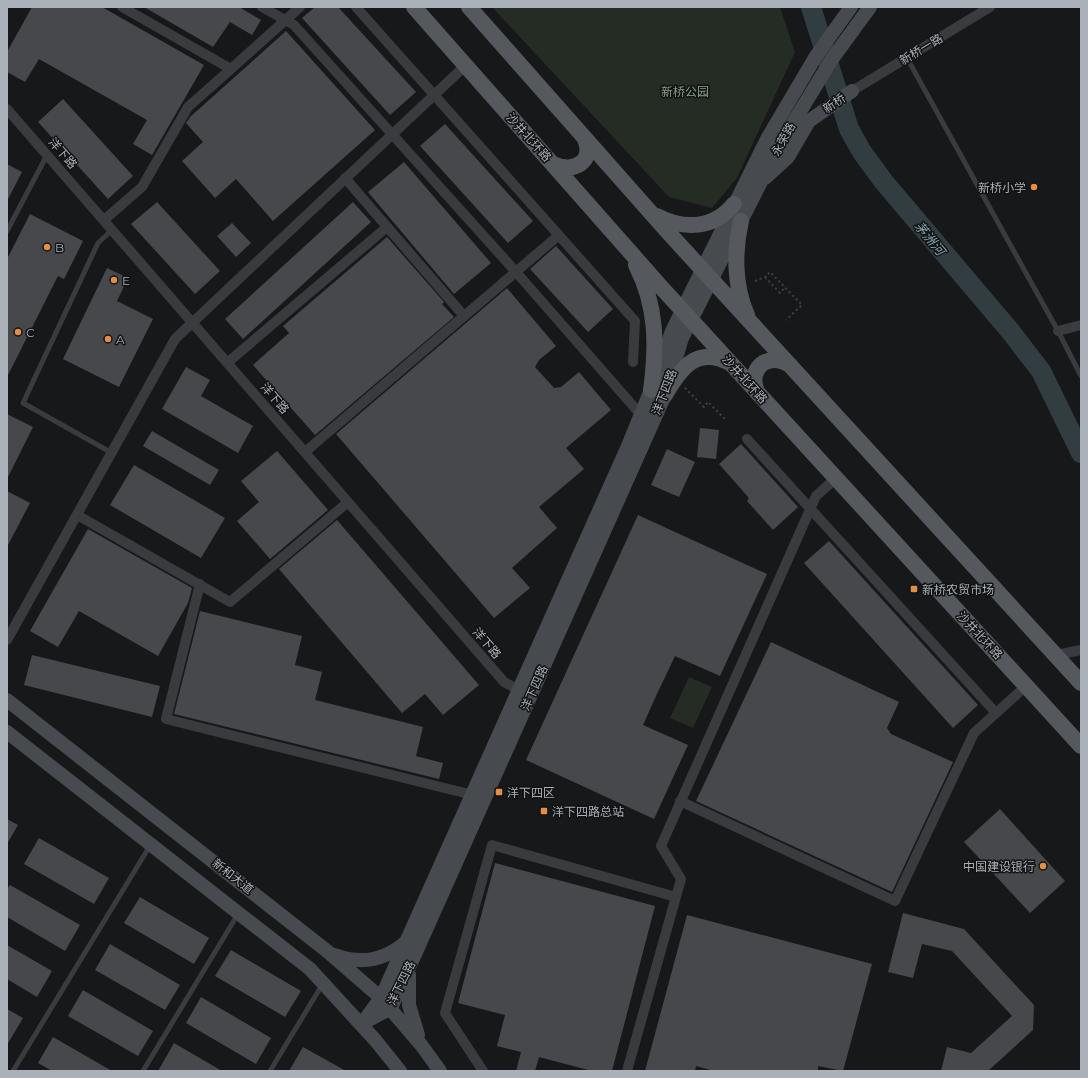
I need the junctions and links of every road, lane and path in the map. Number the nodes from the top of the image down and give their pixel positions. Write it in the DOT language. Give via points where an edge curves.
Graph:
graph roads {
  1 [pos="122,7"];
  2 [pos="262,7"];
  3 [pos="300,7"];
  4 [pos="356,7"];
  5 [pos="414,7"];
  6 [pos="469,7"];
  7 [pos="851,7"];
  8 [pos="870,7"];
  9 [pos="990,7"];
  10 [pos="285,20"];
  11 [pos="907,58"];
  12 [pos="466,65"];
  13 [pos="230,69"];
  14 [pos="852,91"];
  15 [pos="434,94"];
  16 [pos="7,109"];
  17 [pos="392,134"];
  18 [pos="584,137"];
  19 [pos="47,155"];
  20 [pos="553,164"];
  21 [pos="345,178"];
  22 [pos="760,182"];
  23 [pos="734,204"];
  24 [pos="647,208"];
  25 [pos="104,220"];
  26 [pos="741,221"];
  27 [pos="387,227"];
  28 [pos="112,230"];
  29 [pos="7,231"];
  30 [pos="559,235"];
  31 [pos="628,249"];
  32 [pos="516,272"];
  33 [pos="707,274"];
  34 [pos="765,277"];
  35 [pos="755,281"];
  36 [pos="785,287"];
  37 [pos="687,315"];
  38 [pos="464,316"];
  39 [pos="749,320"];
  40 [pos="786,320"];
  41 [pos="192,322"];
  42 [pos="1081,325"];
  43 [pos="1058,331"];
  44 [pos="633,362"];
  45 [pos="228,363"];
  46 [pos="731,364"];
  47 [pos="790,364"];
  48 [pos="1081,376"];
  49 [pos="658,392"];
  50 [pos="757,392"];
  51 [pos="691,394"];
  52 [pos="641,415"];
  53 [pos="725,420"];
  54 [pos="747,439"];
  55 [pos="305,452"];
  56 [pos="112,453"];
  57 [pos="836,478"];
  58 [pos="348,502"];
  59 [pos="811,509"];
  60 [pos="77,515"];
  61 [pos="200,584"];
  62 [pos="7,640"];
  63 [pos="1081,650"];
  64 [pos="1056,655"];
  65 [pos="1081,683"];
  66 [pos="1026,686"];
  67 [pos="525,693"];
  68 [pos="7,700"];
  69 [pos="996,713"];
  70 [pos="7,732"];
  71 [pos="1081,746"];
  72 [pos="479,796"];
  73 [pos="680,801"];
  74 [pos="151,844"];
  75 [pos="676,897"];
  76 [pos="239,912"];
  77 [pos="407,941"];
  78 [pos="326,951"];
  79 [pos="410,966"];
  80 [pos="323,983"];
  81 [pos="381,998"];
  82 [pos="391,1008"];
  83 [pos="361,1024"];
  84 [pos="427,1053"];
  85 [pos="13,1071"];
  86 [pos="143,1071"];
  87 [pos="270,1071"];
  88 [pos="400,1071"];
  89 [pos="440,1071"];
  90 [pos="483,1071"];
  91 [pos="627,1071"];
  1 -- 13 [label="street"];
  2 -- 10 [label="street"];
  3 -- 10 [label="street"];
  4 -- 15 [label="street"];
  5 -- 12 [label="main road, 沙井北环路"];
  6 -- 18 [label="main road"];
  7 -- 23 [label="street, 永荣路" via="786,104"];
  8 -- 22 [label="street, 永荣路" via="847,37 798,113"];
  9 -- 11 [label="street, 新桥一路"];
  10 -- 13 [label="street"];
  10 -- 17 [label="street" via="294,25"];
  11 -- 14 [label="street, 新桥一路"];
  11 -- 43 [label="lane"];
  12 -- 15 [label="street"];
  12 -- 20 [label="main road, 沙井北环路"];
  13 -- 25 [label="street" via="188,107 142,187"];
  14 -- 22 [label="street, 新桥" via="816,116 804,128 788,157"];
  15 -- 17 [label="street"];
  15 -- 30 [label="street"];
  16 -- 19 [label="street, 洋下路"];
  17 -- 21 [label="street"];
  17 -- 32 [label="street"];
  18 -- 20 [label="main road" via="588,148 587,155 578,165 565,169"];
  18 -- 24 [label="main road"];
  19 -- 25 [label="street, 洋下路"];
  19 -- 29 [label="lane"];
  20 -- 31 [label="main road, 沙井北环路"];
  21 -- 27 [label="street"];
  21 -- 41 [label="street"];
  22 -- 26 [label="street, 永荣路"];
  23 -- 24 [label="main road" via="717,219 693,226 673,223"];
  23 -- 33 [label="street, 永荣路"];
  24 -- 33 [label="main road"];
  25 -- 28 [label="street, 洋下路"];
  26 -- 33 [label="street, 永荣路"];
  26 -- 39 [label="main road" via="736,261 743,304"];
  27 -- 38 [label="street"];
  27 -- 45 [label="street"];
  28 -- 41 [label="street, 洋下路"];
  28 -- 56 [label="lane" via="98,243 23,403"];
  30 -- 32 [label="street"];
  30 -- 44 [label="street" via="635,321"];
  31 -- 37 [label="main road, 沙井北环路"];
  31 -- 49 [label="main road" via="652,310"];
  32 -- 38 [label="street"];
  32 -- 52 [label="street"];
  33 -- 37 [label="street, 洋下四路"];
  33 -- 39 [label="main road"];
  34 -- 35 [label="path"];
  34 -- 36 [label="path" via="770,272"];
  34 -- 36 [label="path" via="780,293"];
  36 -- 40 [label="path" via="802,305"];
  37 -- 46 [label="main road, 沙井北环路"];
  37 -- 49 [label="street, 洋下四路" via="682,338"];
  38 -- 55 [label="street"];
  39 -- 47 [label="main road"];
  41 -- 45 [label="street, 洋下路"];
  41 -- 56 [label="street" via="176,339"];
  42 -- 43 [label="street"];
  43 -- 48 [label="lane"];
  45 -- 55 [label="street, 洋下路"];
  46 -- 49 [label="main road" via="711,357 690,362"];
  46 -- 50 [label="main road, 沙井北环路"];
  47 -- 50 [label="main road" via="771,359 759,366 754,379"];
  47 -- 64 [label="main road"];
  49 -- 52 [label="street, 洋下四路"];
  49 -- 67 [label="street, 洋下四路"];
  50 -- 57 [label="main road, 沙井北环路"];
  51 -- 53 [label="path" via="704,407 708,402"];
  52 -- 67 [label="street, 洋下四路"];
  54 -- 59 [label="street"];
  55 -- 58 [label="street, 洋下路"];
  56 -- 60 [label="street"];
  57 -- 59 [label="street" via="816,496"];
  57 -- 66 [label="main road, 沙井北环路"];
  58 -- 61 [label="street" via="230,602"];
  58 -- 67 [label="street, 洋下路" via="504,682"];
  59 -- 69 [label="street"];
  59 -- 73 [label="street"];
  60 -- 61 [label="street"];
  60 -- 62 [label="street"];
  61 -- 72 [label="street" via="166,719"];
  63 -- 64 [label="street"];
  64 -- 65 [label="main road"];
  66 -- 69 [label="street"];
  66 -- 71 [label="main road, 沙井北环路"];
  67 -- 72 [label="street, 洋下四路"];
  68 -- 78 [label="street, 新和大道"];
  69 -- 73 [label="street" via="974,733 895,902"];
  70 -- 74 [label="street, 新和大道"];
  72 -- 77 [label="street, 洋下四路"];
  72 -- 79 [label="street, 洋下四路"];
  73 -- 75 [label="street" via="661,846 681,878"];
  74 -- 76 [label="street, 新和大道"];
  74 -- 85 [label="lane"];
  75 -- 90 [label="street" via="492,845 445,1013"];
  75 -- 91 [label="street"];
  76 -- 80 [label="street, 新和大道" via="305,965"];
  76 -- 86 [label="lane"];
  77 -- 78 [label="street" via="391,953 373,959 349,959"];
  77 -- 81 [label="street, 洋下四路"];
  78 -- 81 [label="street, 新和大道"];
  79 -- 82 [label="street, 洋下四路"];
  79 -- 84 [label="street" via="408,992 412,1017"];
  80 -- 83 [label="street, 新和大道"];
  80 -- 87 [label="lane"];
  81 -- 82 [label="street, 新和大道"];
  81 -- 83 [label="street, 洋下四路"];
  82 -- 83 [label="street, 洋下四路"];
  82 -- 84 [label="street, 新和大道"];
  83 -- 88 [label="street, 新和大道"];
  84 -- 89 [label="street, 新和大道"];
}
